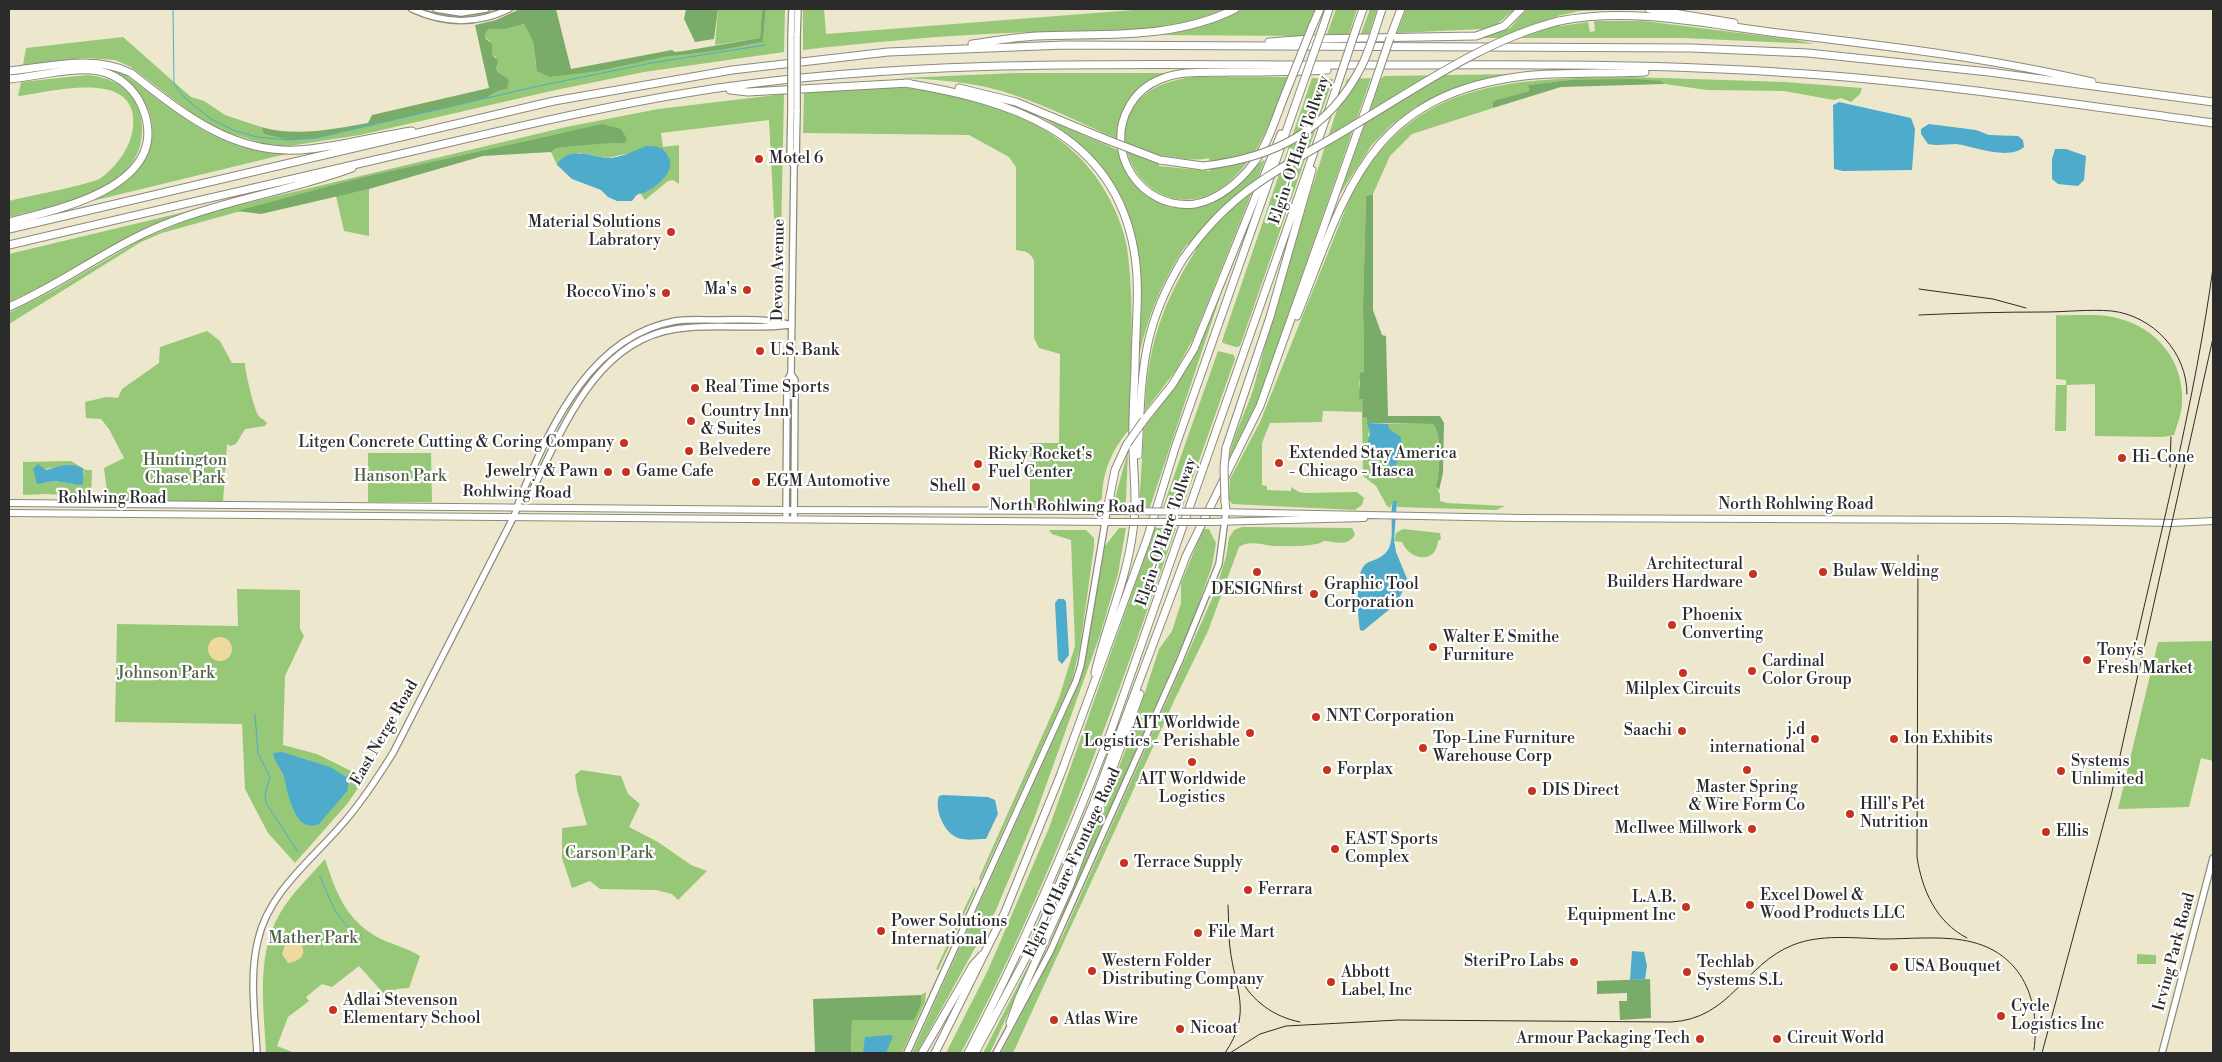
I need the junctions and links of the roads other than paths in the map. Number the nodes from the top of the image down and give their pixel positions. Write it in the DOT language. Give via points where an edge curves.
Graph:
graph roads {
  1 [pos="412,9"];
  2 [pos="436,9"];
  3 [pos="486,9"];
  4 [pos="509,9"];
  5 [pos="792,9"];
  6 [pos="798,9"];
  7 [pos="1235,9"];
  8 [pos="1320,9"];
  9 [pos="1329,9"];
  10 [pos="1363,9"];
  11 [pos="1382,9"];
  12 [pos="1387,9"];
  13 [pos="1401,9"];
  14 [pos="1521,9"];
  15 [pos="1649,9"];
  16 [pos="1773,32"];
  17 [pos="794,37"];
  18 [pos="1223,46"];
  19 [pos="911,51"];
  20 [pos="1409,66"];
  21 [pos="1695,69"];
  22 [pos="9,71"];
  23 [pos="30,73"];
  24 [pos="9,79"];
  25 [pos="905,82"];
  26 [pos="717,88"];
  27 [pos="2132,91"];
  28 [pos="2213,102"];
  29 [pos="1336,105"];
  30 [pos="1294,110"];
  31 [pos="2213,122"];
  32 [pos="456,124"];
  33 [pos="1321,134"];
  34 [pos="376,160"];
  35 [pos="9,222"];
  36 [pos="9,230"];
  37 [pos="9,245"];
  38 [pos="9,307"];
  39 [pos="792,325"];
  40 [pos="1278,356"];
  41 [pos="791,374"];
  42 [pos="1136,483"];
  43 [pos="9,502"];
  44 [pos="518,508"];
  45 [pos="786,510"];
  46 [pos="794,510"];
  47 [pos="936,510"];
  48 [pos="993,510"];
  49 [pos="1107,511"];
  50 [pos="1226,512"];
  51 [pos="9,513"];
  52 [pos="514,516"];
  53 [pos="1378,516"];
  54 [pos="947,517"];
  55 [pos="786,519"];
  56 [pos="794,519"];
  57 [pos="2213,521"];
  58 [pos="1105,522"];
  59 [pos="1225,522"];
  60 [pos="1148,660"];
  61 [pos="1092,682"];
  62 [pos="2213,858"];
  63 [pos="987,949"];
  64 [pos="1010,1023"];
  65 [pos="257,1053"];
  66 [pos="907,1053"];
  67 [pos="922,1053"];
  68 [pos="935,1053"];
  69 [pos="968,1053"];
  70 [pos="975,1053"];
  71 [pos="996,1053"];
  72 [pos="2162,1053"];
  1 -- 4 [label="main road" via="439,19 464,21 488,18"];
  2 -- 3 [label="main road" via="461,13"];
  5 -- 17 [label="main road, Devon Avenue"];
  6 -- 17 [label="main road, Devon Avenue"];
  7 -- 19 [label="highway" via="1192,25 1157,32 1034,36"];
  8 -- 20 [label="highway, bridge" via="1312,27 1286,92 1261,152 1222,194 1196,204 1174,203 1151,195 1130,175 1120,148 1125,113 1135,98 1159,80 1189,73"];
  9 -- 30 [label="highway, Elgin-O'Hare Tollway, bridge"];
  10 -- 33 [label="highway, Elgin-O'Hare Tollway, bridge"];
  11 -- 29 [label="highway, bridge" via="1363,63"];
  12 -- 29 [label="highway, bridge" via="1360,76"];
  13 -- 40 [label="highway, bridge"];
  14 -- 18 [label="highway" via="1504,26 1476,36 1310,38"];
  15 -- 16 [label="highway" via="1755,26"];
  16 -- 27 [label="highway" via="1958,57"];
  16 -- 42 [label="highway, bridge" via="1631,15 1586,16 1515,34 1480,51 1243,194 1204,231 1183,259 1160,302 1145,352"];
  17 -- 39 [label="main road, Devon Avenue, bridge" via="790,160 794,166"];
  18 -- 19 [label="highway" via="1065,45"];
  18 -- 27 [label="highway" via="1681,48 1808,53"];
  19 -- 32 [label="highway" via="710,73 554,101"];
  20 -- 21 [label="highway"];
  20 -- 26 [label="highway" via="956,66"];
  21 -- 31 [label="highway" via="1783,72 1896,82"];
  21 -- 40 [label="highway" via="1505,79 1457,92 1410,116 1392,129 1362,165"];
  22 -- 23 [label="highway"];
  23 -- 24 [label="highway"];
  23 -- 32 [label="highway" via="87,63 120,67 190,118 220,135 253,146 286,150"];
  23 -- 35 [label="highway" via="91,70 119,79 134,92 142,106 147,121 146,142 126,176 107,190 81,202"];
  25 -- 26 [label="highway" via="748,92"];
  25 -- 29 [label="highway, bridge" via="949,86 1016,102 1160,160 1203,166 1247,160 1288,144"];
  25 -- 42 [label="highway" via="988,100 1042,122 1090,158 1115,195 1130,234 1136,267 1133,451"];
  26 -- 34 [label="highway" via="602,108"];
  27 -- 28 [label="highway"];
  30 -- 49 [label="highway, bridge" via="1284,127 1194,349 1182,371 1127,444 1115,470"];
  30 -- 61 [label="highway, Elgin-O'Hare Tollway" via="1147,540 1101,666"];
  32 -- 36 [label="highway"];
  33 -- 50 [label="highway, bridge" via="1270,316 1226,448"];
  33 -- 69 [label="highway, Elgin-O'Hare Tollway" via="1091,784 1032,923"];
  34 -- 37 [label="highway"];
  34 -- 38 [label="highway" via="319,180 232,202 174,221"];
  39 -- 41 [label="main road, Devon Avenue"];
  39 -- 44 [label="main road, East Nerge Road" via="677,328 652,335 624,350 585,392 566,422 528,499 522,500"];
  40 -- 60 [label="highway" via="1251,427 1186,556"];
  41 -- 45 [label="main road, Devon Avenue" via="787,380"];
  41 -- 46 [label="main road, Devon Avenue" via="795,380"];
  42 -- 61 [label="highway" via="1126,572"];
  43 -- 44 [label="main road, Rohlwing Road"];
  44 -- 45 [label="main road, Rohlwing Road"];
  44 -- 52 [label="main road, East Nerge Road"];
  45 -- 46 [label="main road, North Rohlwing Road"];
  45 -- 55 [label="main road, Devon Avenue"];
  46 -- 47 [label="main road, North Rohlwing Road"];
  46 -- 56 [label="main road, Devon Avenue"];
  47 -- 48 [label="main road, North Rohlwing Road"];
  47 -- 54 [label="main road"];
  48 -- 49 [label="main road, North Rohlwing Road"];
  48 -- 54 [label="main road"];
  49 -- 50 [label="main road, North Rohlwing Road, bridge"];
  49 -- 58 [label="main road"];
  50 -- 53 [label="main road, North Rohlwing Road"];
  50 -- 59 [label="main road, Elgin-O'Hare Frontage Road"];
  51 -- 52 [label="main road, Rohlwing Road"];
  52 -- 55 [label="main road, Rohlwing Road"];
  52 -- 65 [label="main road, East Nerge Road" via="388,760 346,821 283,890 267,915 253,965"];
  53 -- 57 [label="main road, North Rohlwing Road"];
  53 -- 59 [label="main road, North Rohlwing Road" via="1352,520"];
  54 -- 56 [label="main road" via="938,520"];
  54 -- 58 [label="main road, North Rohlwing Road"];
  55 -- 56 [label="main road"];
  58 -- 59 [label="main road, North Rohlwing Road, bridge"];
  58 -- 66 [label="main road" via="1076,681"];
  59 -- 64 [label="main road, Elgin-O'Hare Frontage Road" via="1215,576 1180,660 1050,952"];
  60 -- 64 [label="highway" via="1143,684 1064,901"];
  60 -- 70 [label="highway" via="1094,802 1036,939"];
  61 -- 63 [label="highway, Elgin-O'Hare Tollway" via="1036,839"];
  62 -- 72 [label="main road, Irving Park Road"];
  63 -- 67 [label="highway" via="973,964"];
  63 -- 68 [label="highway, Elgin-O'Hare Tollway"];
  64 -- 71 [label="main road, Elgin-O'Hare Frontage Road"];
}
